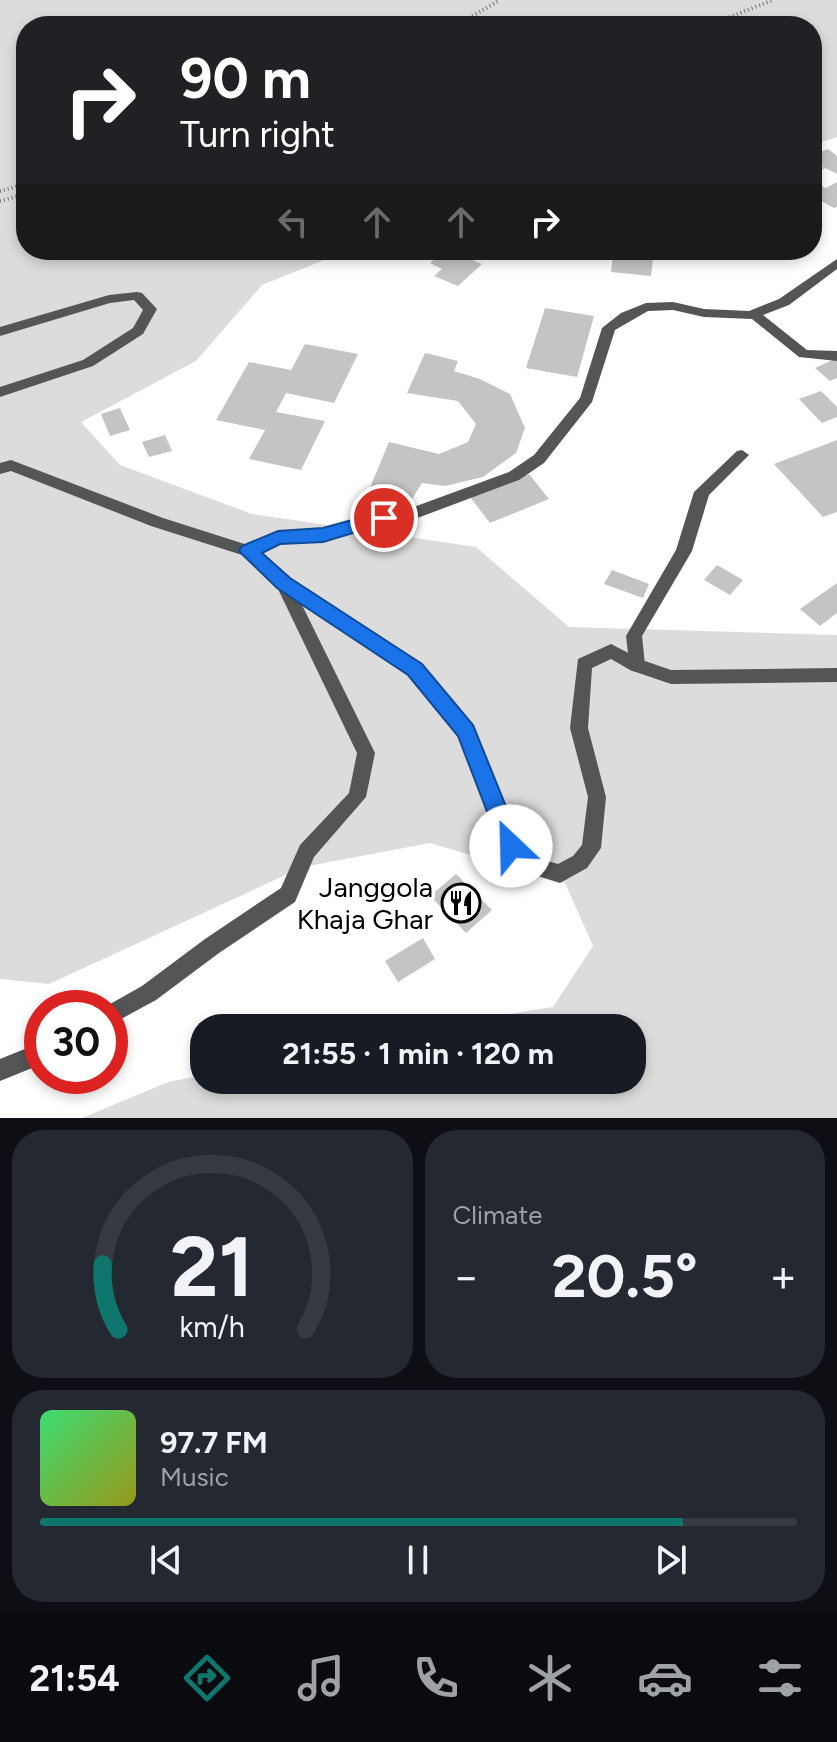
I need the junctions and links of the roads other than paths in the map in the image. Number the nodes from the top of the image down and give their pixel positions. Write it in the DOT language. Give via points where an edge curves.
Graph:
graph roads {
  1 [pos="837,263"];
  2 [pos="754,314"];
  3 [pos="0,332"];
  4 [pos="837,356"];
  5 [pos="0,392"];
  6 [pos="742,455"];
  7 [pos="0,469"];
  8 [pos="248,551"];
  9 [pos="283,583"];
  10 [pos="636,665"];
  11 [pos="837,675"];
  12 [pos="128,1005"];
  13 [pos="24,1060"];
  14 [pos="0,1070"];
  1 -- 2 [label="street" via="784,302"];
  2 -- 4 [label="street" via="804,354"];
  2 -- 8 [label="street" via="673,306 646,307 626,316 609,328 587,399 539,459 514,476 412,514 323,535 278,537"];
  3 -- 5 [label="street" via="109,299 137,296 150,309 138,331 88,363"];
  6 -- 10 [label="street" via="702,492 684,551 634,636"];
  7 -- 8 [label="street" via="11,465"];
  8 -- 9 [label="street"];
  9 -- 10 [label="street" via="415,670 466,731 519,862 560,874 591,848 597,797 579,728 584,664 611,651"];
  9 -- 12 [label="street" via="366,753 357,797 307,851 288,895"];
  10 -- 11 [label="street" via="671,677"];
  13 -- 14 [label="street"];
}
